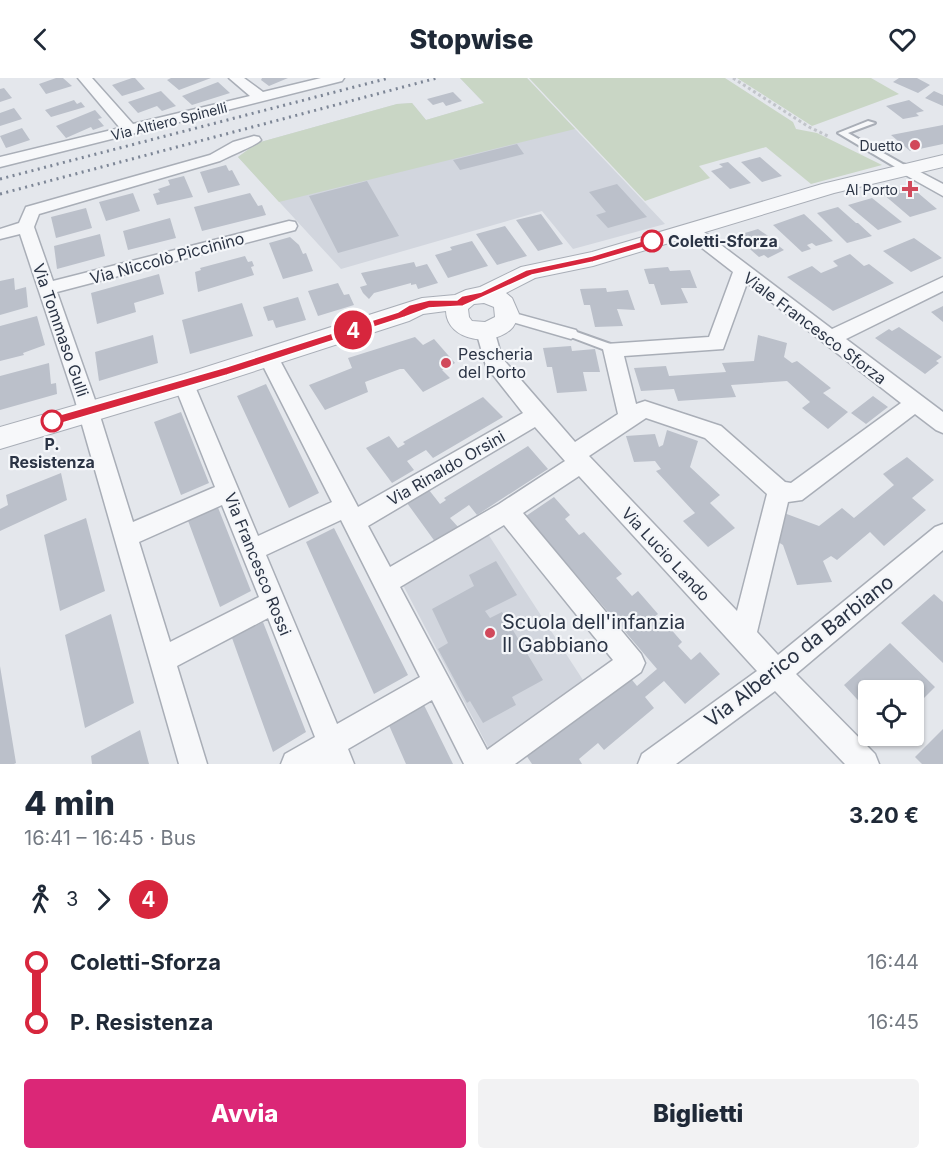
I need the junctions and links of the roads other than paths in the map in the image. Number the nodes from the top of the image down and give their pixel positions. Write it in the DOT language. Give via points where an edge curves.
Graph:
graph roads {
  1 [pos="86,78"];
  2 [pos="236,78"];
  3 [pos="337,78"];
  4 [pos="261,98"];
  5 [pos="871,123"];
  6 [pos="131,130"];
  7 [pos="254,140"];
  8 [pos="943,161"];
  9 [pos="0,163"];
  10 [pos="905,169"];
  11 [pos="943,191"];
  12 [pos="289,226"];
  13 [pos="26,227"];
  14 [pos="690,230"];
  15 [pos="0,234"];
  16 [pos="593,259"];
  17 [pos="742,272"];
  18 [pos="943,284"];
  19 [pos="46,289"];
  20 [pos="483,295"];
  21 [pos="458,310"];
  22 [pos="506,311"];
  23 [pos="486,331"];
  24 [pos="571,334"];
  25 [pos="831,338"];
  26 [pos="613,349"];
  27 [pos="269,358"];
  28 [pos="184,384"];
  29 [pos="914,404"];
  30 [pos="87,411"];
  31 [pos="537,415"];
  32 [pos="629,417"];
  33 [pos="943,424"];
  34 [pos="0,438"];
  35 [pos="577,459"];
  36 [pos="779,491"];
  37 [pos="228,492"];
  38 [pos="507,511"];
  39 [pos="351,514"];
  40 [pos="943,535"];
  41 [pos="125,537"];
  42 [pos="253,550"];
  43 [pos="386,582"];
  44 [pos="274,603"];
  45 [pos="743,636"];
  46 [pos="163,659"];
  47 [pos="777,673"];
  48 [pos="437,682"];
  49 [pos="336,754"];
  50 [pos="193,764"];
  51 [pos="295,764"];
  52 [pos="479,764"];
  53 [pos="491,764"];
  54 [pos="652,764"];
  55 [pos="865,764"];
  1 -- 6 [label="street"];
  2 -- 4 [label="street"];
  3 -- 4 [label="street, Via Altiero Spinelli"];
  4 -- 6 [label="street, Via Altiero Spinelli"];
  5 -- 10 [label="lane" via="842,133"];
  6 -- 9 [label="street, Via Altiero Spinelli"];
  7 -- 13 [label="street" via="215,158 33,211"];
  8 -- 10 [label="street"];
  10 -- 11 [label="street"];
  10 -- 14 [label="street"];
  12 -- 19 [label="street, Via Niccolò Piccinino"];
  13 -- 15 [label="street"];
  13 -- 19 [label="street, Via Tommaso Gulli"];
  14 -- 16 [label="street"];
  14 -- 17 [label="street, Viale Francesco Sforza"];
  16 -- 20 [label="street" via="529,272"];
  16 -- 22 [label="street" via="517,292"];
  17 -- 25 [label="street, Viale Francesco Sforza"];
  17 -- 26 [label="street" via="716,344"];
  18 -- 25 [label="street"];
  19 -- 30 [label="street, Via Tommaso Gulli"];
  20 -- 21 [label="street" via="474,295"];
  20 -- 22 [label="street" via="499,299"];
  21 -- 23 [label="street" via="467,328"];
  21 -- 27 [label="street" via="401,315"];
  22 -- 23 [label="street" via="500,326"];
  22 -- 24 [label="street"];
  23 -- 31 [label="street, Via Lucio Lando" via="493,361"];
  24 -- 26 [label="lane"];
  25 -- 29 [label="street, Viale Francesco Sforza"];
  26 -- 32 [label="street"];
  27 -- 28 [label="street"];
  27 -- 39 [label="street"];
  28 -- 30 [label="street"];
  28 -- 37 [label="street, Via Francesco Rossi"];
  29 -- 33 [label="street, Viale Francesco Sforza"];
  29 -- 36 [label="street" via="794,493"];
  30 -- 34 [label="street"];
  30 -- 41 [label="street, Via Tommaso Gulli"];
  31 -- 35 [label="street, Via Lucio Lando"];
  31 -- 39 [label="street, Via Rinaldo Orsini"];
  32 -- 35 [label="street"];
  32 -- 36 [label="street" via="645,409 713,432"];
  35 -- 38 [label="street"];
  35 -- 45 [label="street, Via Lucio Lando"];
  36 -- 45 [label="street"];
  37 -- 41 [label="street"];
  37 -- 42 [label="street, Via Francesco Rossi"];
  38 -- 43 [label="street"];
  38 -- 53 [label="street" via="632,663"];
  39 -- 42 [label="street, Via Rinaldo Orsini"];
  39 -- 43 [label="street"];
  40 -- 47 [label="street, Via Alberico da Barbiano"];
  41 -- 46 [label="street, Via Tommaso Gulli"];
  42 -- 44 [label="street, Via Francesco Rossi"];
  43 -- 48 [label="street"];
  44 -- 46 [label="street"];
  44 -- 49 [label="street, Via Francesco Rossi"];
  45 -- 47 [label="street, Via Lucio Lando"];
  46 -- 50 [label="street, Via Tommaso Gulli"];
  47 -- 54 [label="street, Via Alberico da Barbiano"];
  47 -- 55 [label="street, Via Lucio Lando"];
  48 -- 49 [label="street"];
  48 -- 52 [label="street"];
  49 -- 51 [label="street"];
}
